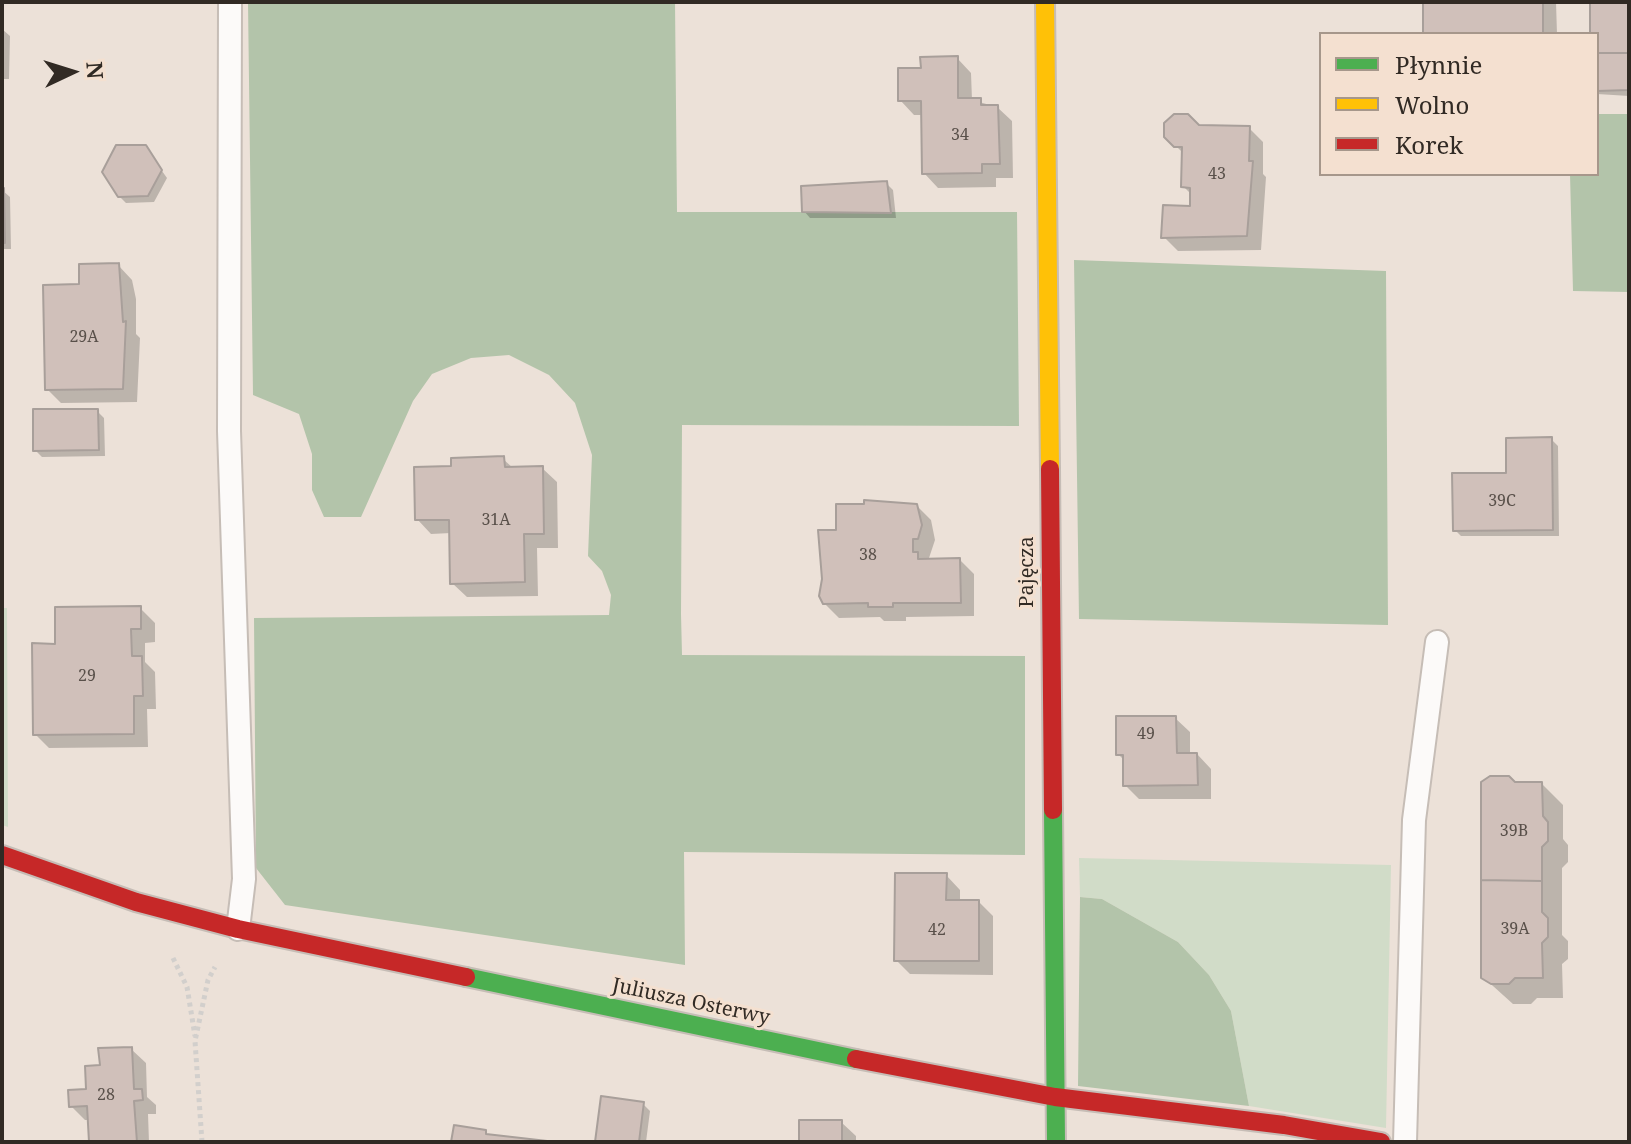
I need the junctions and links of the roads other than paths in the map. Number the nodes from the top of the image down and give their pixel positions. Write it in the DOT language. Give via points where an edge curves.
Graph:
graph roads {
  1 [pos="230,2"];
  2 [pos="1045,2"];
  3 [pos="1437,642"];
  4 [pos="2,855"];
  5 [pos="238,929"];
  6 [pos="1055,1097"];
  7 [pos="1056,1142"];
  8 [pos="1381,1142"];
  9 [pos="1405,1142"];
  1 -- 5 [label="lane" via="229,431 244,879"];
  2 -- 6 [label="street, Pajęcza"];
  3 -- 9 [label="lane" via="1414,820"];
  4 -- 5 [label="street, Juliusza Osterwy" via="136,902"];
  5 -- 6 [label="street, Juliusza Osterwy"];
  6 -- 7 [label="street, Pajęcza"];
  6 -- 8 [label="street, Juliusza Osterwy"];
}
